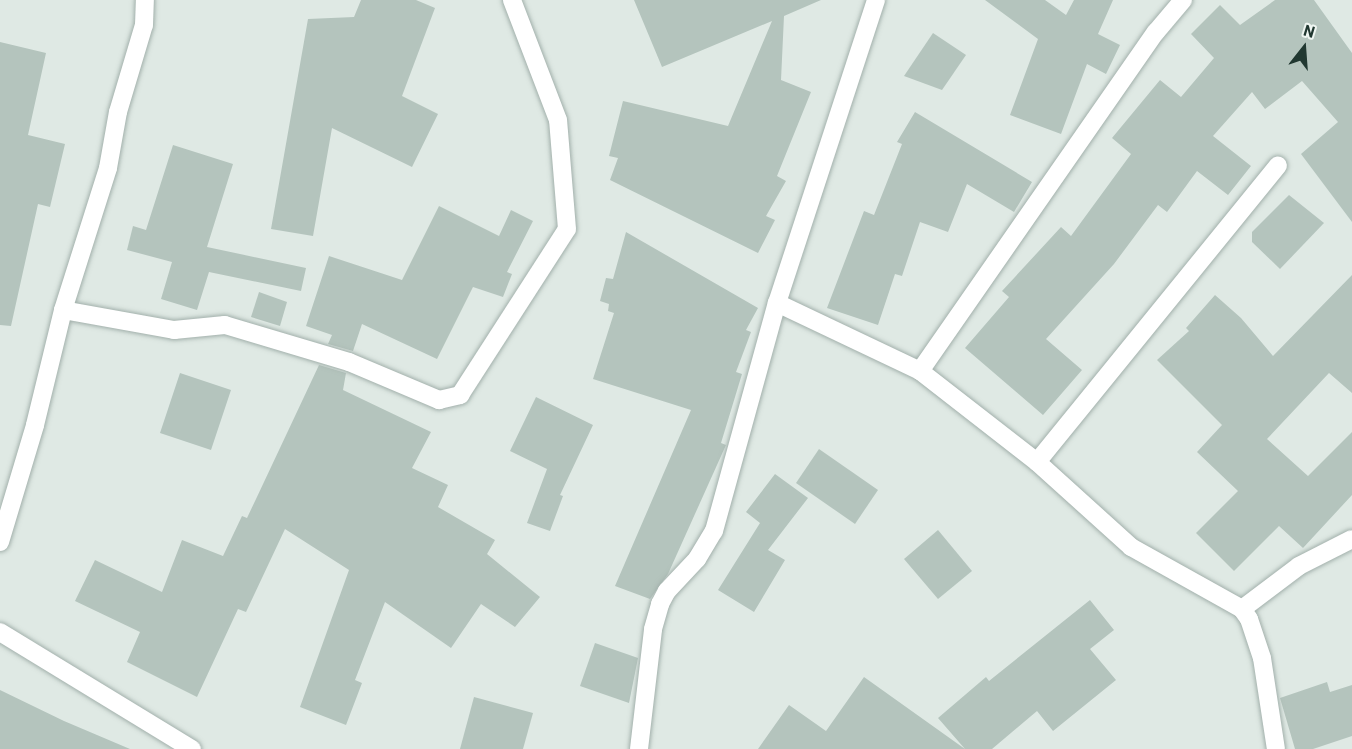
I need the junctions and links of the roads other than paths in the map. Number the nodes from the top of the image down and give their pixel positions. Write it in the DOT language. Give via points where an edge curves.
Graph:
graph roads {
  1 [pos="145,0"];
  2 [pos="512,0"];
  3 [pos="876,0"];
  4 [pos="1184,0"];
  5 [pos="1278,165"];
  6 [pos="777,303"];
  7 [pos="63,310"];
  8 [pos="920,371"];
  9 [pos="1037,462"];
  10 [pos="1352,539"];
  11 [pos="0,542"];
  12 [pos="1242,609"];
  13 [pos="0,632"];
  14 [pos="192,749"];
  15 [pos="639,749"];
  16 [pos="1276,749"];
  1 -- 7 [label="street" via="144,26 118,112 108,168"];
  2 -- 7 [label="street" via="558,120 567,229 460,395 438,400 349,362 225,325 174,330"];
  3 -- 6 [label="street"];
  4 -- 8 [label="street" via="1156,32"];
  5 -- 9 [label="street"];
  6 -- 8 [label="street"];
  6 -- 15 [label="street" via="714,531 660,604 653,629"];
  7 -- 11 [label="street" via="35,425"];
  8 -- 9 [label="street"];
  9 -- 12 [label="street" via="1131,547"];
  10 -- 12 [label="street" via="1299,566"];
  12 -- 16 [label="street" via="1262,658"];
  13 -- 14 [label="street"];
}
